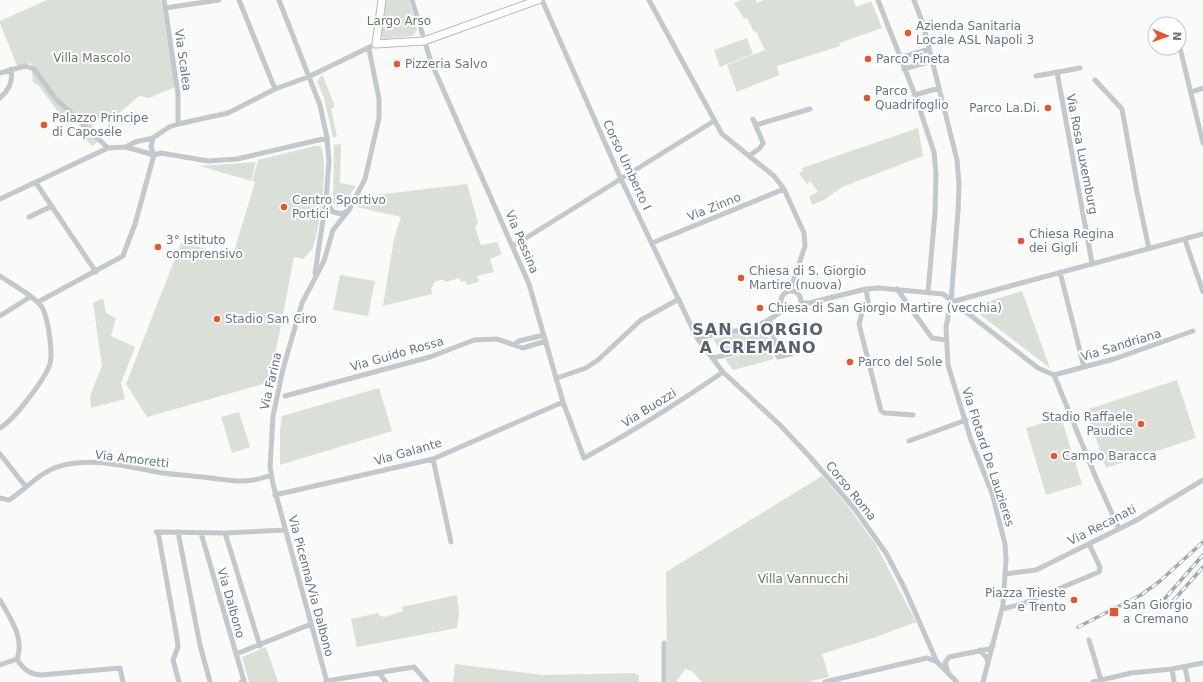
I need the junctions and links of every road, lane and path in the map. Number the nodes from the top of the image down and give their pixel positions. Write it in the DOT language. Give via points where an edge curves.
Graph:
graph roads {
  1 [pos="164,0"];
  2 [pos="219,0"];
  3 [pos="239,0"];
  4 [pos="279,0"];
  5 [pos="382,0"];
  6 [pos="412,0"];
  7 [pos="538,0"];
  8 [pos="542,0"];
  9 [pos="649,0"];
  10 [pos="878,0"];
  11 [pos="914,0"];
  12 [pos="165,8"];
  13 [pos="424,41"];
  14 [pos="376,44"];
  15 [pos="369,49"];
  16 [pos="929,49"];
  17 [pos="1183,56"];
  18 [pos="900,58"];
  19 [pos="932,61"];
  20 [pos="1080,68"];
  21 [pos="12,70"];
  22 [pos="904,70"];
  23 [pos="1057,72"];
  24 [pos="0,73"];
  25 [pos="1036,76"];
  26 [pos="308,77"];
  27 [pos="1095,80"];
  28 [pos="939,88"];
  29 [pos="1203,88"];
  30 [pos="275,89"];
  31 [pos="1191,92"];
  32 [pos="915,95"];
  33 [pos="0,98"];
  34 [pos="810,110"];
  35 [pos="753,119"];
  36 [pos="714,121"];
  37 [pos="178,124"];
  38 [pos="756,125"];
  39 [pos="153,138"];
  40 [pos="327,138"];
  41 [pos="1203,143"];
  42 [pos="126,147"];
  43 [pos="108,148"];
  44 [pos="154,155"];
  45 [pos="749,156"];
  46 [pos="621,179"];
  47 [pos="36,183"];
  48 [pos="784,189"];
  49 [pos="0,200"];
  50 [pos="326,200"];
  51 [pos="52,206"];
  52 [pos="349,210"];
  53 [pos="29,217"];
  54 [pos="1203,234"];
  55 [pos="1185,240"];
  56 [pos="652,243"];
  57 [pos="513,246"];
  58 [pos="1149,249"];
  59 [pos="1092,263"];
  60 [pos="96,272"];
  61 [pos="1060,272"];
  62 [pos="0,276"];
  63 [pos="315,276"];
  64 [pos="866,289"];
  65 [pos="897,289"];
  66 [pos="790,291"];
  67 [pos="928,292"];
  68 [pos="1203,292"];
  69 [pos="30,297"];
  70 [pos="678,299"];
  71 [pos="38,302"];
  72 [pos="951,302"];
  73 [pos="801,303"];
  74 [pos="784,308"];
  75 [pos="0,316"];
  76 [pos="770,320"];
  77 [pos="1193,331"];
  78 [pos="544,335"];
  79 [pos="697,338"];
  80 [pos="946,340"];
  81 [pos="546,342"];
  82 [pos="775,343"];
  83 [pos="514,345"];
  84 [pos="790,354"];
  85 [pos="713,358"];
  86 [pos="1084,367"];
  87 [pos="723,372"];
  88 [pos="1054,375"];
  89 [pos="557,378"];
  90 [pos="285,396"];
  91 [pos="563,402"];
  92 [pos="913,415"];
  93 [pos="966,420"];
  94 [pos="0,428"];
  95 [pos="910,441"];
  96 [pos="0,454"];
  97 [pos="584,458"];
  98 [pos="433,459"];
  99 [pos="271,475"];
  100 [pos="1203,480"];
  101 [pos="26,487"];
  102 [pos="276,494"];
  103 [pos="0,498"];
  104 [pos="1119,529"];
  105 [pos="285,530"];
  106 [pos="178,532"];
  107 [pos="201,533"];
  108 [pos="225,533"];
  109 [pos="452,542"];
  110 [pos="1089,544"];
  111 [pos="1005,574"];
  112 [pos="0,600"];
  113 [pos="1002,609"];
  114 [pos="311,624"];
  115 [pos="1089,640"];
  116 [pos="664,643"];
  117 [pos="260,646"];
  118 [pos="993,646"];
  119 [pos="980,650"];
  120 [pos="236,654"];
  121 [pos="17,659"];
  122 [pos="937,662"];
  123 [pos="1203,663"];
  124 [pos="988,664"];
  125 [pos="0,665"];
  126 [pos="1185,667"];
  127 [pos="1172,669"];
  128 [pos="948,672"];
  129 [pos="379,673"];
  130 [pos="1100,680"];
  131 [pos="124,682"];
  132 [pos="179,682"];
  133 [pos="210,682"];
  134 [pos="240,682"];
  135 [pos="326,682"];
  136 [pos="386,682"];
  137 [pos="427,682"];
  138 [pos="664,682"];
  139 [pos="825,682"];
  140 [pos="956,682"];
  141 [pos="983,682"];
  142 [pos="1093,682"];
  143 [pos="1174,682"];
  144 [pos="1188,682"];
  1 -- 12 [label="street, Via Scalea"];
  2 -- 12 [label="street"];
  3 -- 30 [label="street"];
  4 -- 26 [label="street, Via Farina"];
  5 -- 14 [label="main road"];
  6 -- 13 [label="street"];
  7 -- 13 [label="main road"];
  8 -- 46 [label="street, Corso Umberto I"];
  9 -- 36 [label="street"];
  10 -- 18 [label="street"];
  11 -- 16 [label="street, Via Flotard De Lauzieres"];
  12 -- 37 [label="street, Via Scalea" via="178,94"];
  13 -- 14 [label="main road"];
  13 -- 57 [label="street, Via Pessina"];
  14 -- 15 [label="street"];
  15 -- 26 [label="street"];
  15 -- 52 [label="street, Via Farina" via="379,99 379,118 365,179"];
  16 -- 18 [label="street"];
  16 -- 19 [label="street, Via Flotard De Lauzieres"];
  17 -- 31 [label="street"];
  18 -- 22 [label="street"];
  19 -- 22 [label="street"];
  19 -- 28 [label="street, Via Flotard De Lauzieres"];
  20 -- 23 [label="street"];
  21 -- 24 [label="street"];
  21 -- 33 [label="street" via="8,89"];
  21 -- 43 [label="street" via="25,66 34,69 55,98"];
  22 -- 32 [label="street"];
  23 -- 25 [label="street"];
  23 -- 59 [label="street, Via Rosa Luxemburg"];
  26 -- 30 [label="street"];
  26 -- 40 [label="street, Via Farina" via="320,105"];
  27 -- 58 [label="street" via="1122,109"];
  28 -- 32 [label="street"];
  28 -- 72 [label="street, Via Flotard De Lauzieres" via="957,160 959,184"];
  29 -- 31 [label="street"];
  30 -- 37 [label="street" via="228,113"];
  31 -- 41 [label="street"];
  32 -- 67 [label="street" via="934,152 936,174"];
  34 -- 38 [label="street"];
  35 -- 38 [label="street"];
  36 -- 45 [label="street" via="722,134"];
  36 -- 46 [label="street"];
  37 -- 39 [label="street"];
  38 -- 45 [label="street" via="763,143"];
  39 -- 42 [label="street"];
  39 -- 44 [label="street" via="151,147"];
  40 -- 44 [label="street" via="237,159 208,161 161,153"];
  40 -- 50 [label="street, Via Farina" via="329,161"];
  42 -- 43 [label="street"];
  42 -- 44 [label="street"];
  43 -- 47 [label="street"];
  44 -- 60 [label="street" via="135,224 123,256"];
  45 -- 48 [label="street" via="774,176"];
  46 -- 56 [label="street, Corso Umberto I"];
  46 -- 57 [label="street"];
  47 -- 49 [label="street"];
  47 -- 51 [label="street"];
  48 -- 56 [label="street, Via Zinno"];
  48 -- 66 [label="street" via="804,233 805,246"];
  50 -- 52 [label="street" via="333,212 342,214"];
  50 -- 63 [label="street, Via Farina"];
  51 -- 53 [label="street"];
  51 -- 60 [label="street"];
  52 -- 63 [label="street, Via Farina" via="333,230 324,261"];
  54 -- 55 [label="street"];
  55 -- 58 [label="street"];
  55 -- 68 [label="street"];
  56 -- 70 [label="street, Corso Umberto I"];
  57 -- 78 [label="street, Via Pessina" via="529,284"];
  58 -- 59 [label="street"];
  59 -- 61 [label="street"];
  60 -- 71 [label="street"];
  61 -- 72 [label="street"];
  61 -- 86 [label="street"];
  62 -- 69 [label="street"];
  63 -- 99 [label="street, Via Farina" via="302,303 281,375 273,416"];
  64 -- 65 [label="street"];
  64 -- 73 [label="street"];
  64 -- 92 [label="street" via="869,307 862,313 859,324 881,411"];
  65 -- 67 [label="street"];
  65 -- 80 [label="street" via="932,338"];
  66 -- 73 [label="street" via="800,296"];
  66 -- 74 [label="street" via="782,298"];
  67 -- 72 [label="street" via="946,296"];
  69 -- 71 [label="street"];
  69 -- 75 [label="street"];
  70 -- 79 [label="street, Corso Umberto I"];
  70 -- 89 [label="street" via="641,320 586,368"];
  71 -- 94 [label="street" via="44,310 47,324 49,366 16,415"];
  72 -- 80 [label="street, Via Flotard De Lauzieres"];
  72 -- 88 [label="street" via="1038,368"];
  73 -- 74 [label="street" via="796,309"];
  74 -- 76 [label="street"];
  76 -- 79 [label="street" via="764,324"];
  76 -- 82 [label="street"];
  77 -- 86 [label="street, Via Sandriana"];
  78 -- 81 [label="street, Via Pessina"];
  78 -- 83 [label="street" via="519,341"];
  79 -- 85 [label="street, Corso Umberto I"];
  80 -- 93 [label="street, Via Flotard De Lauzieres" via="948,365"];
  81 -- 83 [label="street, Via Guido Rossa" via="523,348"];
  81 -- 89 [label="street, Via Pessina"];
  82 -- 84 [label="street" via="778,357"];
  82 -- 85 [label="street"];
  83 -- 90 [label="street, Via Guido Rossa" via="497,339 474,340 430,357"];
  85 -- 87 [label="street, Corso Roma"];
  86 -- 88 [label="street, Via Sandriana"];
  87 -- 97 [label="street, Via Buozzi"];
  87 -- 122 [label="street, Corso Roma" via="790,435 854,508 886,553"];
  88 -- 104 [label="street"];
  89 -- 91 [label="street, Via Pessina"];
  91 -- 97 [label="street, Via Pessina"];
  91 -- 98 [label="street, Via Galante"];
  93 -- 95 [label="street"];
  93 -- 111 [label="street, Via Flotard De Lauzieres" via="997,511 1005,544"];
  96 -- 101 [label="street"];
  98 -- 102 [label="street, Via Galante"];
  98 -- 109 [label="street"];
  99 -- 101 [label="street, Via Amoretti" via="257,481 238,481 165,473 100,462 55,467"];
  99 -- 102 [label="street, Via Farina"];
  100 -- 104 [label="street, Via Recanati"];
  101 -- 103 [label="street, Via Amoretti" via="9,500"];
  102 -- 105 [label="street, Via Picenna/Via Dalbono"];
  104 -- 110 [label="street, Via Recanati"];
  105 -- 108 [label="street"];
  105 -- 114 [label="street, Via Picenna/Via Dalbono"];
  106 -- 107 [label="street"];
  106 -- 132 [label="street" via="157,532 177,638 178,647 173,660"];
  106 -- 133 [label="street" via="200,645"];
  107 -- 108 [label="street"];
  107 -- 120 [label="street, Via Dalbono"];
  108 -- 117 [label="street, Via Dalbono"];
  110 -- 111 [label="street, Via Recanati" via="1036,570"];
  110 -- 113 [label="street" via="1100,567 1099,572 1022,604"];
  111 -- 113 [label="street, Via Flotard De Lauzieres"];
  112 -- 121 [label="street" via="20,644"];
  113 -- 118 [label="street, Via Flotard De Lauzieres"];
  114 -- 117 [label="street, Via Dalbono"];
  114 -- 135 [label="street, Via Picenna/Via Dalbono"];
  115 -- 130 [label="street"];
  116 -- 138 [label="street"];
  117 -- 120 [label="street, Via Dalbono"];
  118 -- 119 [label="street"];
  118 -- 124 [label="street, Via Flotard De Lauzieres"];
  119 -- 124 [label="street"];
  119 -- 128 [label="street" via="949,657 945,663"];
  120 -- 134 [label="street" via="244,681"];
  121 -- 125 [label="street"];
  121 -- 131 [label="street" via="21,666 32,674 120,668"];
  122 -- 128 [label="street"];
  122 -- 139 [label="street" via="927,658 918,659"];
  123 -- 126 [label="street"];
  124 -- 141 [label="street, Via Flotard De Lauzieres"];
  126 -- 127 [label="street"];
  126 -- 144 [label="street"];
  127 -- 130 [label="street" via="1131,673"];
  127 -- 143 [label="street"];
  128 -- 140 [label="street"];
  129 -- 135 [label="street"];
  129 -- 136 [label="street"];
  129 -- 137 [label="street" via="414,668"];
  130 -- 142 [label="street"];
}
